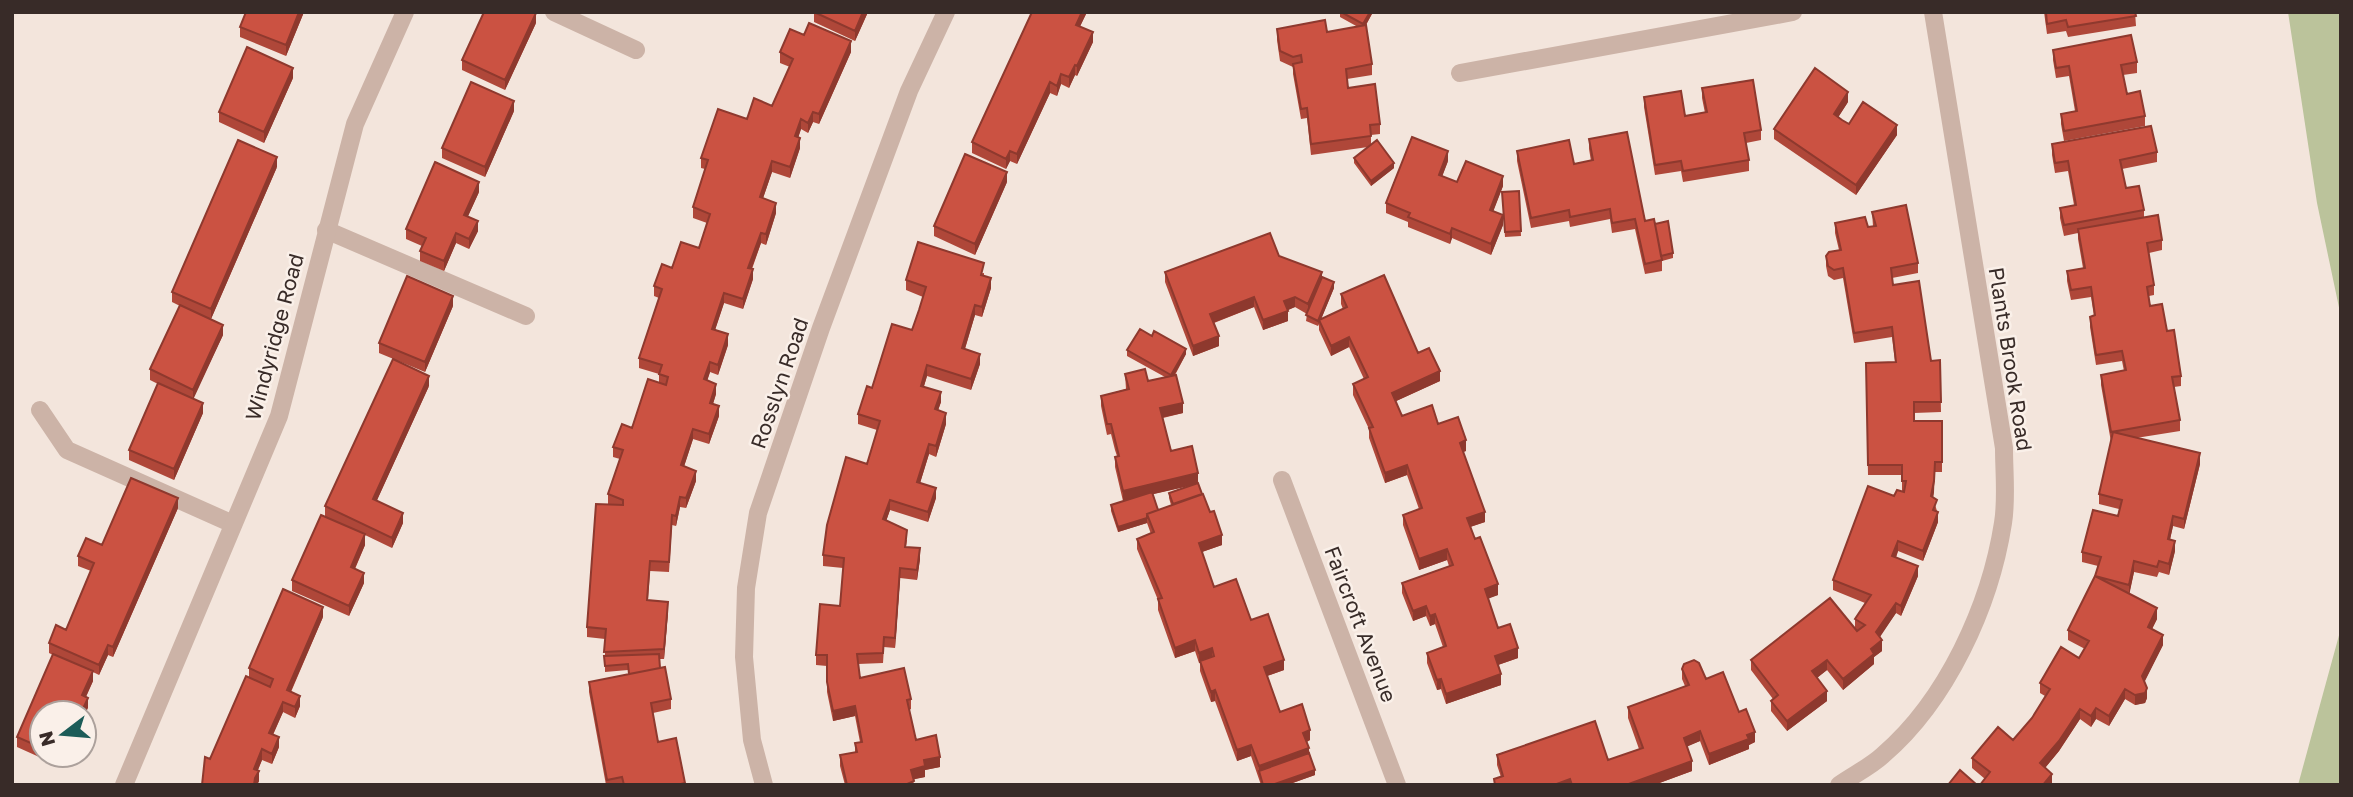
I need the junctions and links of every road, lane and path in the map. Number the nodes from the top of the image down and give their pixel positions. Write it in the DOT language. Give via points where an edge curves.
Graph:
graph roads {
  1 [pos="405,12"];
  2 [pos="554,12"];
  3 [pos="946,12"];
  4 [pos="1793,12"];
  5 [pos="1933,12"];
  6 [pos="636,50"];
  7 [pos="1460,74"];
  8 [pos="326,230"];
  9 [pos="526,316"];
  10 [pos="40,410"];
  11 [pos="1282,480"];
  12 [pos="233,524"];
  13 [pos="124,785"];
  14 [pos="764,785"];
  15 [pos="1397,785"];
  16 [pos="1839,785"];
  1 -- 8 [label="street, Windyridge Road" via="355,124"];
  2 -- 6 [label="street"];
  3 -- 14 [label="street, Rosslyn Road" via="909,91 758,513 746,587 744,657 752,740"];
  4 -- 7 [label="street"];
  5 -- 16 [label="street, Plants Brook Road" via="2004,449 2004,522 1987,592 1953,669 1922,715 1883,756"];
  8 -- 9 [label="street"];
  8 -- 12 [label="street, Windyridge Road" via="279,415"];
  10 -- 12 [label="street" via="67,450"];
  11 -- 15 [label="street, Faircroft Avenue"];
  12 -- 13 [label="street, Windyridge Road"];
}
